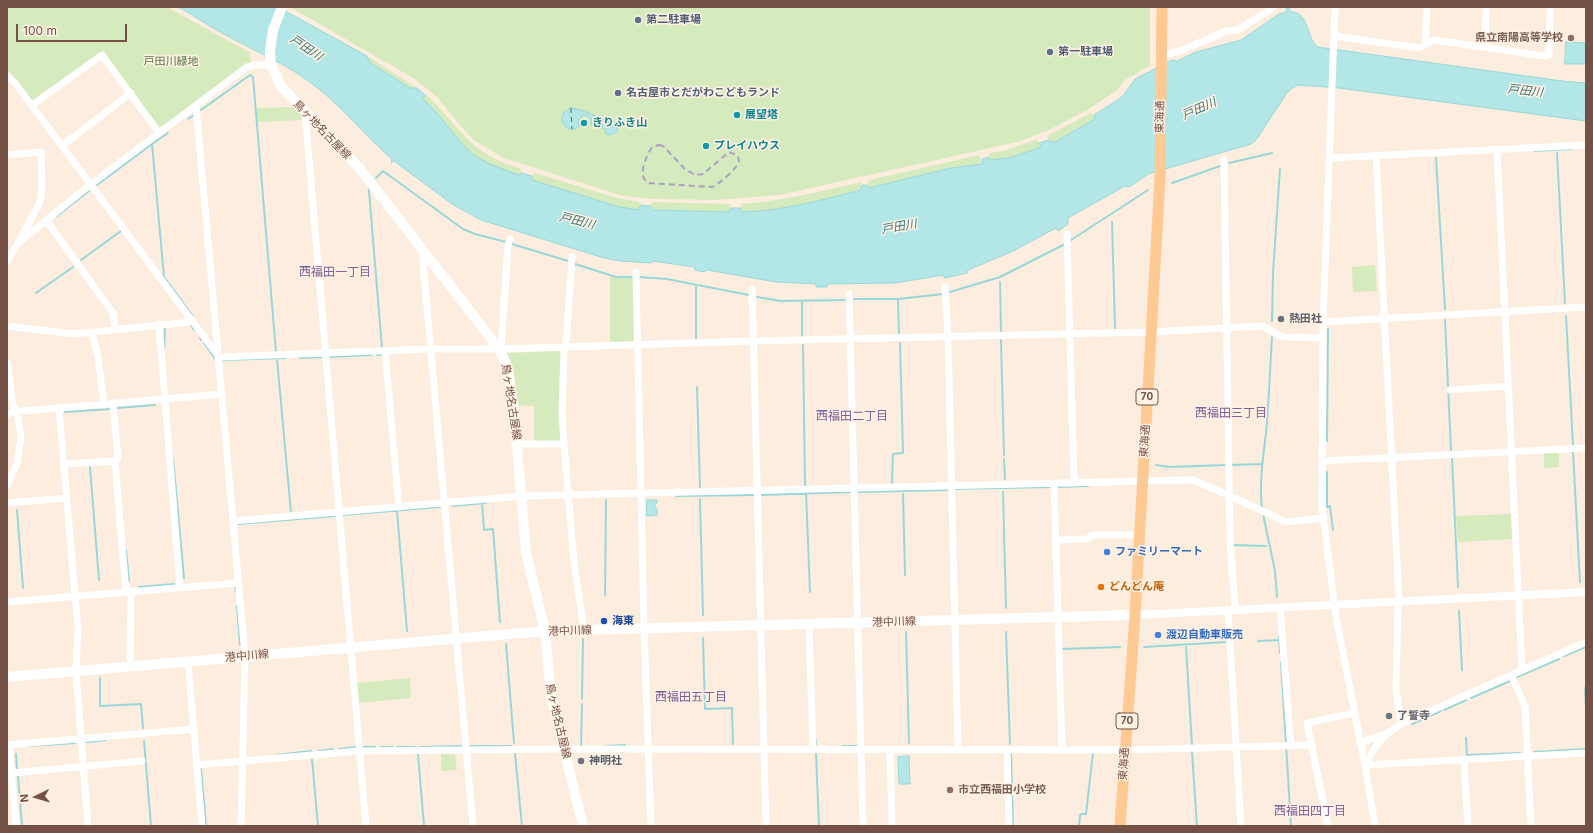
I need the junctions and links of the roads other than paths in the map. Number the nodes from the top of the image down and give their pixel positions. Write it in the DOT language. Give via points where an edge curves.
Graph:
graph roads {
  1 [pos="282,7"];
  2 [pos="1162,7"];
  3 [pos="1274,7"];
  4 [pos="1335,7"];
  5 [pos="1427,7"];
  6 [pos="1486,7"];
  7 [pos="1550,7"];
  8 [pos="1334,36"];
  9 [pos="1425,44"];
  10 [pos="1485,48"];
  11 [pos="1161,56"];
  12 [pos="271,65"];
  13 [pos="7,76"];
  14 [pos="130,93"];
  15 [pos="32,105"];
  16 [pos="196,106"];
  17 [pos="304,112"];
  18 [pos="159,133"];
  19 [pos="62,145"];
  20 [pos="1586,145"];
  21 [pos="1497,150"];
  22 [pos="7,155"];
  23 [pos="1376,155"];
  24 [pos="1330,158"];
  25 [pos="1224,160"];
  26 [pos="91,184"];
  27 [pos="46,220"];
  28 [pos="1067,234"];
  29 [pos="510,239"];
  30 [pos="18,243"];
  31 [pos="422,251"];
  32 [pos="572,257"];
  33 [pos="7,260"];
  34 [pos="636,272"];
  35 [pos="945,287"];
  36 [pos="752,289"];
  37 [pos="849,294"];
  38 [pos="1586,307"];
  39 [pos="1506,311"];
  40 [pos="1385,318"];
  41 [pos="192,321"];
  42 [pos="1323,322"];
  43 [pos="159,324"];
  44 [pos="7,326"];
  45 [pos="1226,328"];
  46 [pos="115,329"];
  47 [pos="92,332"];
  48 [pos="1151,332"];
  49 [pos="1070,333"];
  50 [pos="948,337"];
  51 [pos="1323,338"];
  52 [pos="851,339"];
  53 [pos="753,341"];
  54 [pos="638,346"];
  55 [pos="566,347"];
  56 [pos="431,349"];
  57 [pos="500,349"];
  58 [pos="385,351"];
  59 [pos="325,354"];
  60 [pos="219,357"];
  61 [pos="7,363"];
  62 [pos="1509,386"];
  63 [pos="1450,390"];
  64 [pos="222,394"];
  65 [pos="164,399"];
  66 [pos="113,404"];
  67 [pos="104,405"];
  68 [pos="59,409"];
  69 [pos="17,412"];
  70 [pos="7,415"];
  71 [pos="518,444"];
  72 [pos="564,444"];
  73 [pos="1586,448"];
  74 [pos="1512,452"];
  75 [pos="1392,458"];
  76 [pos="115,461"];
  77 [pos="1322,462"];
  78 [pos="64,464"];
  79 [pos="1142,481"];
  80 [pos="1054,483"];
  81 [pos="1074,483"];
  82 [pos="7,485"];
  83 [pos="952,485"];
  84 [pos="854,488"];
  85 [pos="758,491"];
  86 [pos="642,494"];
  87 [pos="1228,494"];
  88 [pos="569,495"];
  89 [pos="522,496"];
  90 [pos="67,498"];
  91 [pos="7,503"];
  92 [pos="444,503"];
  93 [pos="399,507"];
  94 [pos="338,512"];
  95 [pos="1324,518"];
  96 [pos="233,522"];
  97 [pos="1139,535"];
  98 [pos="1056,540"];
  99 [pos="238,583"];
  100 [pos="180,588"];
  101 [pos="128,591"];
  102 [pos="1586,592"];
  103 [pos="1520,596"];
  104 [pos="75,597"];
  105 [pos="7,602"];
  106 [pos="1398,602"];
  107 [pos="1335,605"];
  108 [pos="1280,608"];
  109 [pos="1232,610"];
  110 [pos="1135,615"];
  111 [pos="1058,617"];
  112 [pos="954,620"];
  113 [pos="858,623"];
  114 [pos="809,625"];
  115 [pos="761,626"];
  116 [pos="644,628"];
  117 [pos="584,630"];
  118 [pos="545,631"];
  119 [pos="456,639"];
  120 [pos="1586,642"];
  121 [pos="350,648"];
  122 [pos="245,656"];
  123 [pos="188,662"];
  124 [pos="130,667"];
  125 [pos="1522,670"];
  126 [pos="76,672"];
  127 [pos="1511,675"];
  128 [pos="7,677"];
  129 [pos="1354,713"];
  130 [pos="1401,724"];
  131 [pos="194,729"];
  132 [pos="1386,734"];
  133 [pos="81,739"];
  134 [pos="1360,743"];
  135 [pos="8,745"];
  136 [pos="1312,745"];
  137 [pos="1287,746"];
  138 [pos="1236,748"];
  139 [pos="564,749"];
  140 [pos="648,749"];
  141 [pos="764,749"];
  142 [pos="890,749"];
  143 [pos="958,749"];
  144 [pos="1062,749"];
  145 [pos="466,750"];
  146 [pos="813,750"];
  147 [pos="862,750"];
  148 [pos="1008,750"];
  149 [pos="1125,750"];
  150 [pos="359,751"];
  151 [pos="1586,754"];
  152 [pos="1528,756"];
  153 [pos="1464,760"];
  154 [pos="142,761"];
  155 [pos="242,761"];
  156 [pos="1365,765"];
  157 [pos="83,766"];
  158 [pos="197,766"];
  159 [pos="12,773"];
  160 [pos="16,826"];
  161 [pos="88,826"];
  162 [pos="202,826"];
  163 [pos="241,826"];
  164 [pos="366,826"];
  165 [pos="473,826"];
  166 [pos="583,826"];
  167 [pos="651,826"];
  168 [pos="766,826"];
  169 [pos="863,826"];
  170 [pos="892,826"];
  171 [pos="1010,826"];
  172 [pos="1120,826"];
  173 [pos="1241,826"];
  174 [pos="1328,826"];
  175 [pos="1375,826"];
  176 [pos="1468,826"];
  177 [pos="1531,826"];
  1 -- 12 [label="main road, 鳥ヶ地名古屋線" via="273,30"];
  2 -- 11 [label="main road, 東海通 / 70"];
  3 -- 11 [label="street" via="1238,30 1226,31 1184,50"];
  4 -- 8 [label="street"];
  5 -- 9 [label="street"];
  6 -- 10 [label="street"];
  7 -- 10 [label="street" via="1549,55"];
  8 -- 9 [label="street" via="1419,48"];
  8 -- 24 [label="street" via="1330,93"];
  9 -- 10 [label="street" via="1434,40"];
  11 -- 48 [label="main road, 東海通 / 70" via="1160,179"];
  12 -- 16 [label="street" via="247,67"];
  12 -- 17 [label="main road, 鳥ヶ地名古屋線" via="281,86"];
  13 -- 15 [label="street"];
  14 -- 15 [label="street" via="102,55"];
  14 -- 18 [label="street"];
  14 -- 19 [label="street"];
  15 -- 19 [label="street"];
  16 -- 18 [label="street"];
  16 -- 60 [label="street"];
  17 -- 31 [label="main road, 鳥ヶ地名古屋線" via="361,170"];
  17 -- 59 [label="street"];
  18 -- 26 [label="street"];
  19 -- 26 [label="street"];
  20 -- 21 [label="street"];
  21 -- 23 [label="street"];
  21 -- 39 [label="street"];
  22 -- 30 [label="street" via="41,152 40,202"];
  23 -- 24 [label="street"];
  23 -- 40 [label="street"];
  24 -- 42 [label="street"];
  25 -- 45 [label="street"];
  26 -- 27 [label="street"];
  26 -- 41 [label="street"];
  27 -- 30 [label="street"];
  27 -- 46 [label="street" via="113,313"];
  28 -- 49 [label="street"];
  29 -- 57 [label="street"];
  30 -- 33 [label="street"];
  31 -- 56 [label="street"];
  31 -- 57 [label="main road, 鳥ヶ地名古屋線"];
  32 -- 55 [label="street"];
  34 -- 54 [label="street"];
  35 -- 50 [label="street"];
  36 -- 53 [label="street"];
  37 -- 52 [label="street"];
  38 -- 39 [label="street"];
  39 -- 40 [label="street"];
  39 -- 62 [label="street"];
  40 -- 42 [label="street"];
  40 -- 75 [label="street"];
  41 -- 43 [label="street"];
  41 -- 60 [label="street"];
  42 -- 51 [label="street"];
  43 -- 46 [label="street"];
  43 -- 65 [label="street"];
  44 -- 47 [label="street" via="74,334"];
  45 -- 48 [label="street"];
  45 -- 51 [label="street" via="1262,326 1284,337"];
  45 -- 87 [label="street"];
  46 -- 47 [label="street"];
  47 -- 67 [label="street"];
  48 -- 49 [label="street"];
  48 -- 79 [label="main road, 東海通 / 70"];
  49 -- 50 [label="street"];
  49 -- 81 [label="street"];
  50 -- 52 [label="street"];
  50 -- 83 [label="street"];
  51 -- 77 [label="street"];
  52 -- 53 [label="street"];
  52 -- 84 [label="street"];
  53 -- 54 [label="street"];
  53 -- 85 [label="street"];
  54 -- 55 [label="street"];
  54 -- 86 [label="street"];
  55 -- 57 [label="street"];
  55 -- 72 [label="street" via="562,414"];
  56 -- 57 [label="street"];
  56 -- 58 [label="street"];
  56 -- 92 [label="street"];
  57 -- 71 [label="main road, 鳥ヶ地名古屋線" via="508,369"];
  58 -- 59 [label="street"];
  58 -- 93 [label="street"];
  59 -- 60 [label="street"];
  59 -- 94 [label="street"];
  60 -- 64 [label="street"];
  61 -- 69 [label="street" via="13,405"];
  62 -- 63 [label="street"];
  62 -- 74 [label="street"];
  64 -- 65 [label="street"];
  64 -- 96 [label="street"];
  65 -- 66 [label="street"];
  65 -- 100 [label="street"];
  66 -- 67 [label="street"];
  66 -- 76 [label="street" via="118,459"];
  67 -- 68 [label="street"];
  68 -- 69 [label="street"];
  68 -- 78 [label="street"];
  69 -- 70 [label="street"];
  69 -- 82 [label="street" via="21,437 20,451"];
  71 -- 72 [label="street"];
  71 -- 89 [label="main road, 鳥ヶ地名古屋線"];
  72 -- 88 [label="street"];
  73 -- 74 [label="street"];
  74 -- 75 [label="street"];
  74 -- 103 [label="street"];
  75 -- 77 [label="street"];
  75 -- 106 [label="street"];
  76 -- 78 [label="street"];
  76 -- 101 [label="street"];
  77 -- 95 [label="street"];
  78 -- 90 [label="street"];
  79 -- 81 [label="street"];
  79 -- 87 [label="street" via="1193,480"];
  79 -- 97 [label="main road, 東海通 / 70"];
  80 -- 81 [label="street"];
  80 -- 83 [label="street"];
  80 -- 98 [label="street"];
  83 -- 84 [label="street"];
  83 -- 112 [label="street"];
  84 -- 85 [label="street"];
  84 -- 113 [label="street"];
  85 -- 86 [label="street"];
  85 -- 115 [label="street"];
  86 -- 88 [label="street"];
  86 -- 116 [label="street"];
  87 -- 95 [label="street" via="1286,522"];
  87 -- 109 [label="street"];
  88 -- 89 [label="street"];
  88 -- 117 [label="street" via="574,562"];
  89 -- 92 [label="street"];
  89 -- 118 [label="main road, 鳥ヶ地名古屋線" via="526,553"];
  90 -- 91 [label="street"];
  90 -- 104 [label="street"];
  92 -- 93 [label="street"];
  92 -- 119 [label="street"];
  93 -- 94 [label="street"];
  94 -- 96 [label="street"];
  94 -- 121 [label="street"];
  95 -- 107 [label="street"];
  96 -- 99 [label="street"];
  97 -- 98 [label="street" via="1093,535 1087,539"];
  97 -- 110 [label="main road, 東海通 / 70"];
  98 -- 111 [label="street"];
  99 -- 100 [label="street"];
  99 -- 122 [label="street"];
  100 -- 101 [label="street"];
  101 -- 104 [label="street"];
  101 -- 124 [label="street"];
  102 -- 103 [label="street"];
  103 -- 106 [label="street"];
  103 -- 125 [label="street"];
  104 -- 105 [label="street"];
  104 -- 126 [label="street" via="78,629"];
  106 -- 107 [label="street"];
  106 -- 130 [label="street" via="1396,690"];
  107 -- 108 [label="street"];
  107 -- 129 [label="street"];
  108 -- 109 [label="street"];
  108 -- 137 [label="street"];
  109 -- 110 [label="street"];
  109 -- 138 [label="street"];
  110 -- 111 [label="main road, 港中川線"];
  110 -- 149 [label="main road, 東海通 / 70"];
  111 -- 112 [label="main road, 港中川線"];
  111 -- 144 [label="street"];
  112 -- 113 [label="main road, 港中川線"];
  112 -- 143 [label="street"];
  113 -- 114 [label="main road, 港中川線"];
  113 -- 147 [label="street"];
  114 -- 115 [label="main road, 港中川線"];
  114 -- 146 [label="street"];
  115 -- 116 [label="main road, 港中川線"];
  115 -- 141 [label="street"];
  116 -- 117 [label="main road, 港中川線"];
  116 -- 140 [label="street"];
  117 -- 118 [label="main road, 港中川線"];
  118 -- 119 [label="main road, 港中川線"];
  118 -- 139 [label="main road, 鳥ヶ地名古屋線" via="549,682"];
  119 -- 121 [label="main road, 港中川線"];
  119 -- 145 [label="street"];
  120 -- 125 [label="street"];
  121 -- 122 [label="main road, 港中川線"];
  121 -- 150 [label="street"];
  122 -- 123 [label="main road, 港中川線"];
  122 -- 155 [label="street"];
  123 -- 124 [label="main road, 港中川線"];
  123 -- 131 [label="street"];
  124 -- 126 [label="main road, 港中川線"];
  125 -- 127 [label="street"];
  126 -- 128 [label="main road, 港中川線"];
  126 -- 133 [label="street"];
  127 -- 130 [label="street"];
  127 -- 152 [label="street" via="1525,706"];
  129 -- 134 [label="street"];
  129 -- 136 [label="street" via="1307,722"];
  130 -- 132 [label="street"];
  131 -- 133 [label="street"];
  131 -- 158 [label="street"];
  132 -- 134 [label="street"];
  132 -- 156 [label="street" via="1378,742"];
  133 -- 135 [label="street"];
  133 -- 157 [label="street"];
  134 -- 156 [label="street"];
  135 -- 159 [label="street"];
  136 -- 137 [label="street"];
  136 -- 174 [label="street"];
  137 -- 138 [label="street"];
  138 -- 149 [label="street"];
  138 -- 173 [label="street"];
  139 -- 140 [label="street"];
  139 -- 145 [label="street"];
  139 -- 166 [label="main road, 鳥ヶ地名古屋線"];
  140 -- 141 [label="street"];
  140 -- 167 [label="street"];
  141 -- 146 [label="street"];
  141 -- 168 [label="street"];
  142 -- 143 [label="street"];
  142 -- 147 [label="street"];
  142 -- 170 [label="street"];
  143 -- 148 [label="street"];
  144 -- 148 [label="street"];
  144 -- 149 [label="street"];
  145 -- 150 [label="street"];
  145 -- 165 [label="street"];
  146 -- 147 [label="street"];
  147 -- 169 [label="street"];
  148 -- 171 [label="street"];
  149 -- 172 [label="main road, 東海通 / 70"];
  150 -- 155 [label="street"];
  150 -- 164 [label="street"];
  151 -- 152 [label="street"];
  152 -- 153 [label="street"];
  152 -- 177 [label="street"];
  153 -- 156 [label="street"];
  153 -- 176 [label="street"];
  154 -- 157 [label="street"];
  155 -- 158 [label="street"];
  155 -- 163 [label="street"];
  156 -- 175 [label="street"];
  157 -- 159 [label="street"];
  157 -- 161 [label="street"];
  158 -- 162 [label="street"];
  159 -- 160 [label="street"];
}
